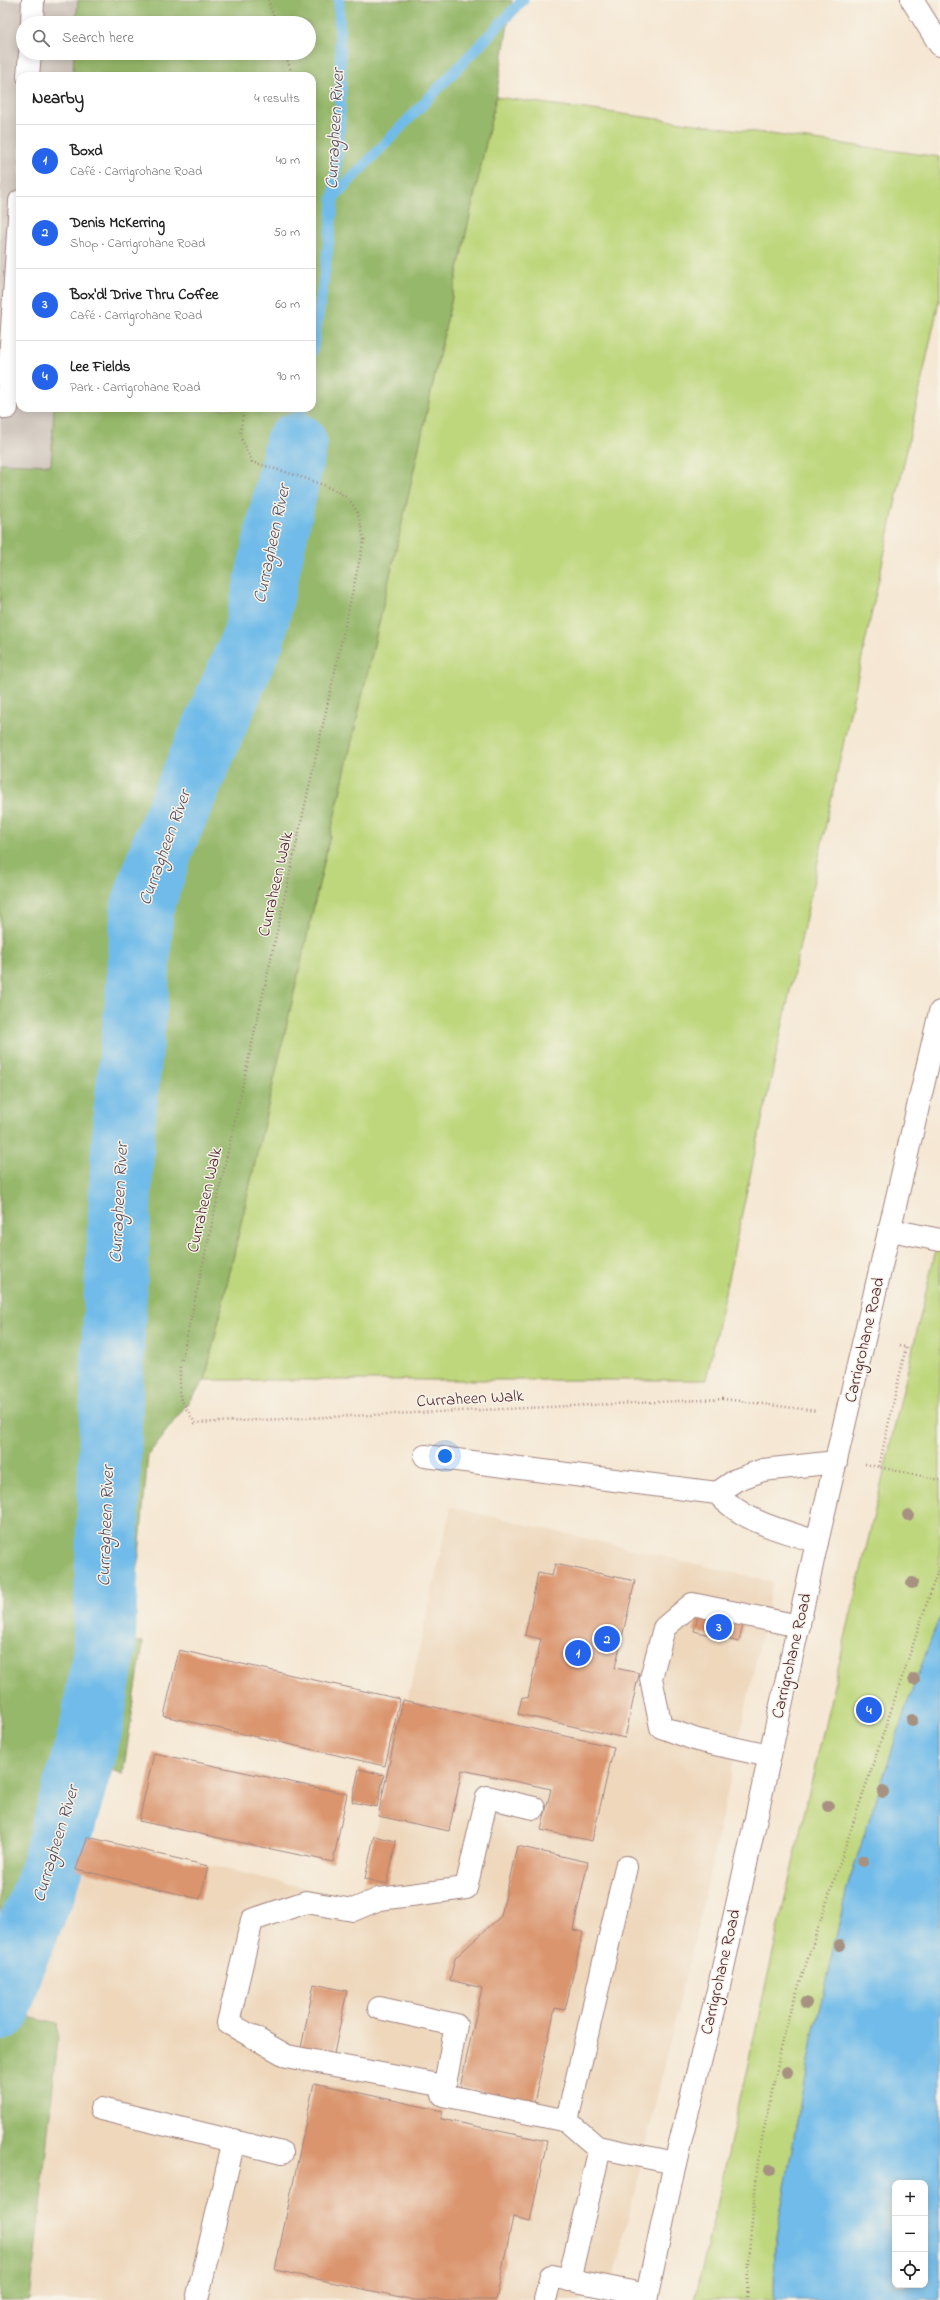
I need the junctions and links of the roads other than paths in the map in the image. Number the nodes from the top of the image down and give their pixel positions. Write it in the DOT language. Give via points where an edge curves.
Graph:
graph roads {
  1 [pos="33,0"];
  2 [pos="912,0"];
  3 [pos="32,16"];
  4 [pos="940,45"];
  5 [pos="29,60"];
  6 [pos="28,72"];
  7 [pos="16,226"];
  8 [pos="8,275"];
  9 [pos="7,408"];
  10 [pos="940,1012"];
  11 [pos="891,1230"];
  12 [pos="940,1240"];
  13 [pos="425,1456"];
  14 [pos="836,1461"];
  15 [pos="717,1493"];
  16 [pos="817,1542"];
  17 [pos="798,1626"];
  18 [pos="769,1756"];
  19 [pos="534,1808"];
  20 [pos="626,1867"];
  21 [pos="379,2008"];
  22 [pos="444,2086"];
  23 [pos="100,2109"];
  24 [pos="567,2121"];
  25 [pos="234,2140"];
  26 [pos="600,2148"];
  27 [pos="282,2153"];
  28 [pos="675,2163"];
  29 [pos="569,2280"];
  30 [pos="647,2298"];
  31 [pos="197,2300"];
  32 [pos="545,2300"];
  1 -- 3 [label="main road"];
  2 -- 4 [label="main road"];
  5 -- 6 [label="main road"];
  7 -- 8 [label="main road"];
  8 -- 9 [label="main road"];
  10 -- 11 [label="main road, Carrigrohane Road"];
  11 -- 12 [label="main road"];
  11 -- 14 [label="main road, Carrigrohane Road"];
  13 -- 15 [label="main road"];
  14 -- 15 [label="main road" via="762,1470 736,1480"];
  14 -- 16 [label="main road, Carrigrohane Road"];
  15 -- 16 [label="main road" via="731,1508 752,1520"];
  16 -- 17 [label="main road, Carrigrohane Road"];
  17 -- 18 [label="main road, Carrigrohane Road"];
  17 -- 18 [label="main road" via="692,1604 664,1628 651,1678 661,1727 697,1740"];
  18 -- 28 [label="main road, Carrigrohane Road" via="719,1986"];
  19 -- 22 [label="main road" via="487,1797 466,1888 379,1899 352,1910 306,1902 252,1920 228,2023 287,2056"];
  20 -- 24 [label="main road"];
  21 -- 22 [label="main road" via="456,2025"];
  22 -- 24 [label="main road" via="443,2095"];
  23 -- 25 [label="main road"];
  24 -- 26 [label="main road"];
  25 -- 27 [label="main road"];
  25 -- 31 [label="main road"];
  26 -- 28 [label="main road"];
  26 -- 29 [label="main road"];
  28 -- 30 [label="main road, Carrigrohane Road"];
  29 -- 30 [label="main road"];
  29 -- 32 [label="main road" via="551,2276"];
}
